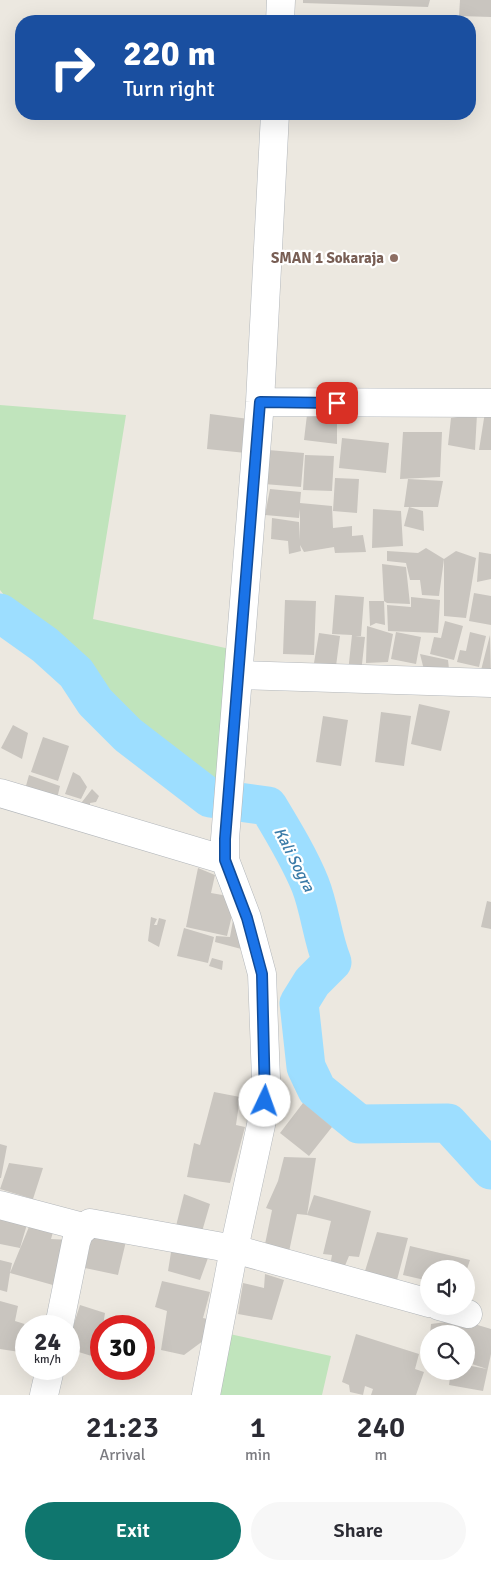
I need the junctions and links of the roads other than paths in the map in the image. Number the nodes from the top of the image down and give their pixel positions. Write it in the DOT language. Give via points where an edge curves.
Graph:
graph roads {
  1 [pos="281,0"];
  2 [pos="280,15"];
  3 [pos="275,120"];
  4 [pos="260,402"];
  5 [pos="491,403"];
  6 [pos="239,675"];
  7 [pos="491,682"];
  8 [pos="0,793"];
  9 [pos="225,849"];
  10 [pos="0,1205"];
  11 [pos="83,1227"];
  12 [pos="234,1249"];
  13 [pos="420,1301"];
  14 [pos="61,1315"];
  15 [pos="47,1380"];
  16 [pos="44,1395"];
  17 [pos="206,1395"];
  1 -- 2 [label="street"];
  3 -- 4 [label="street"];
  4 -- 5 [label="street"];
  4 -- 6 [label="street"];
  6 -- 7 [label="street"];
  6 -- 9 [label="street"];
  8 -- 9 [label="street"];
  9 -- 12 [label="street" via="262,974 266,1079 261,1125"];
  10 -- 11 [label="street"];
  11 -- 12 [label="street" via="97,1223"];
  11 -- 14 [label="street" via="76,1242"];
  12 -- 13 [label="street"];
  12 -- 17 [label="street"];
  15 -- 16 [label="street"];
}
